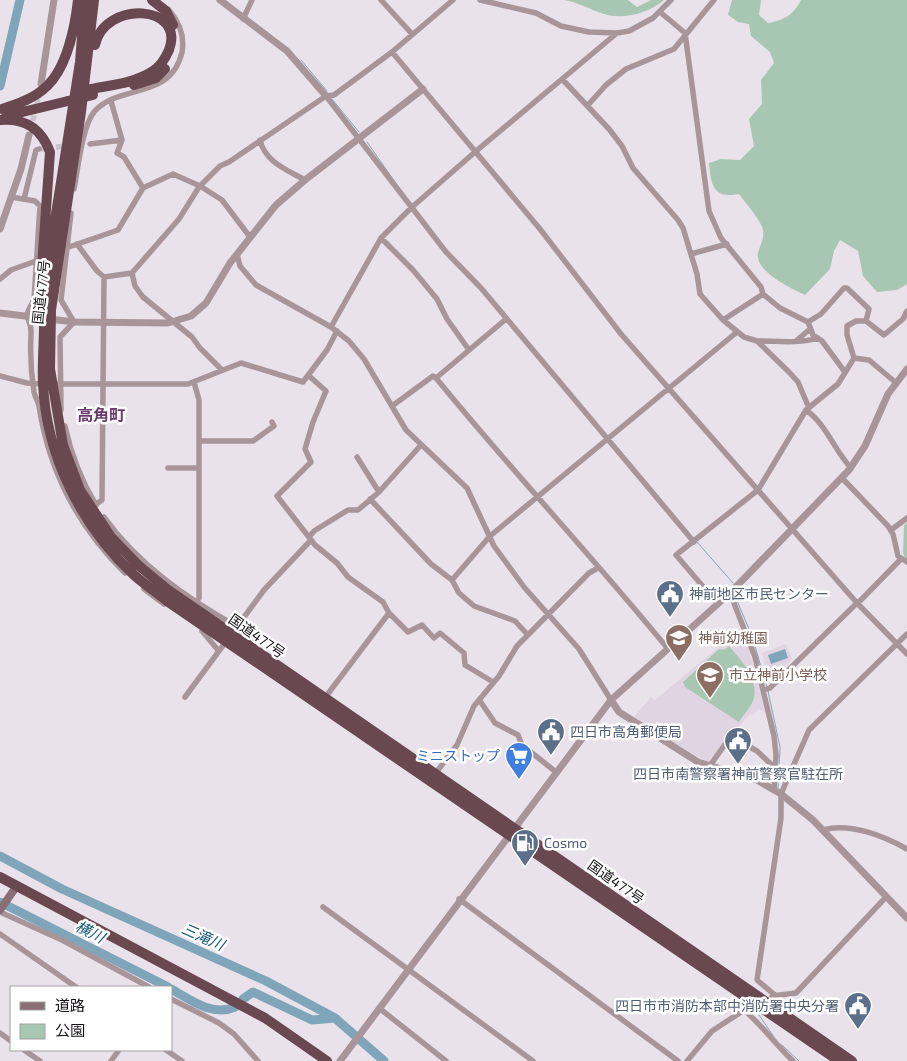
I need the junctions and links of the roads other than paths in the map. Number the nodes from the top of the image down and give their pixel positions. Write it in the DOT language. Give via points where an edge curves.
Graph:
graph roads {
  1 [pos="54,0"];
  2 [pos="78,0"];
  3 [pos="85,0"];
  4 [pos="94,0"];
  5 [pos="152,0"];
  6 [pos="158,0"];
  7 [pos="220,0"];
  8 [pos="252,0"];
  9 [pos="381,0"];
  10 [pos="453,0"];
  11 [pos="480,0"];
  12 [pos="671,0"];
  13 [pos="714,0"];
  14 [pos="660,12"];
  15 [pos="243,19"];
  16 [pos="617,33"];
  17 [pos="685,33"];
  18 [pos="412,34"];
  19 [pos="392,52"];
  20 [pos="562,79"];
  21 [pos="41,84"];
  22 [pos="423,88"];
  23 [pos="92,92"];
  24 [pos="326,96"];
  25 [pos="110,101"];
  26 [pos="588,105"];
  27 [pos="17,111"];
  28 [pos="81,112"];
  29 [pos="1,114"];
  30 [pos="30,135"];
  31 [pos="360,139"];
  32 [pos="122,140"];
  33 [pos="260,140"];
  34 [pos="90,144"];
  35 [pos="39,149"];
  36 [pos="475,152"];
  37 [pos="305,180"];
  38 [pos="200,186"];
  39 [pos="143,188"];
  40 [pos="11,197"];
  41 [pos="24,199"];
  42 [pos="411,208"];
  43 [pos="0,228"];
  44 [pos="250,237"];
  45 [pos="381,238"];
  46 [pos="77,244"];
  47 [pos="727,244"];
  48 [pos="66,248"];
  49 [pos="236,254"];
  50 [pos="691,254"];
  51 [pos="36,261"];
  52 [pos="132,273"];
  53 [pos="104,277"];
  54 [pos="0,279"];
  55 [pos="763,294"];
  56 [pos="907,311"];
  57 [pos="0,313"];
  58 [pos="47,316"];
  59 [pos="26,317"];
  60 [pos="506,319"];
  61 [pos="722,320"];
  62 [pos="866,320"];
  63 [pos="74,322"];
  64 [pos="104,322"];
  65 [pos="176,322"];
  66 [pos="808,322"];
  67 [pos="334,329"];
  68 [pos="810,329"];
  69 [pos="737,332"];
  70 [pos="818,338"];
  71 [pos="757,341"];
  72 [pos="796,341"];
  73 [pos="469,350"];
  74 [pos="854,358"];
  75 [pos="907,369"];
  76 [pos="222,370"];
  77 [pos="844,372"];
  78 [pos="308,375"];
  79 [pos="0,376"];
  80 [pos="436,378"];
  81 [pos="194,382"];
  82 [pos="895,382"];
  83 [pos="47,384"];
  84 [pos="104,384"];
  85 [pos="670,388"];
  86 [pos="392,406"];
  87 [pos="808,409"];
  88 [pos="272,422"];
  89 [pos="608,439"];
  90 [pos="199,441"];
  91 [pos="422,445"];
  92 [pos="357,457"];
  93 [pos="168,468"];
  94 [pos="199,468"];
  95 [pos="851,468"];
  96 [pos="842,478"];
  97 [pos="758,490"];
  98 [pos="379,492"];
  99 [pos="537,498"];
  100 [pos="370,499"];
  101 [pos="95,505"];
  102 [pos="907,518"];
  103 [pos="792,530"];
  104 [pos="891,530"];
  105 [pos="490,536"];
  106 [pos="310,539"];
  107 [pos="695,541"];
  108 [pos="904,560"];
  109 [pos="598,568"];
  110 [pos="452,580"];
  111 [pos="730,593"];
  112 [pos="857,603"];
  113 [pos="194,604"];
  114 [pos="718,604"];
  115 [pos="389,613"];
  116 [pos="548,614"];
  117 [pos="230,633"];
  118 [pos="527,634"];
  119 [pos="907,634"];
  120 [pos="897,643"];
  121 [pos="668,649"];
  122 [pos="218,650"];
  123 [pos="907,654"];
  124 [pos="493,682"];
  125 [pos="766,689"];
  126 [pos="185,697"];
  127 [pos="611,700"];
  128 [pos="480,701"];
  129 [pos="323,702"];
  130 [pos="709,767"];
  131 [pos="775,768"];
  132 [pos="556,772"];
  133 [pos="435,774"];
  134 [pos="777,792"];
  135 [pos="823,830"];
  136 [pos="511,831"];
  137 [pos="907,849"];
  138 [pos="0,877"];
  139 [pos="16,887"];
  140 [pos="886,897"];
  141 [pos="459,900"];
  142 [pos="323,907"];
  143 [pos="0,911"];
  144 [pos="907,918"];
  145 [pos="0,934"];
  146 [pos="407,969"];
  147 [pos="75,986"];
  148 [pos="147,986"];
  149 [pos="776,996"];
  150 [pos="172,1000"];
  151 [pos="758,1001"];
  152 [pos="378,1009"];
  153 [pos="743,1009"];
  154 [pos="25,1051"];
  155 [pos="167,1051"];
  156 [pos="342,1059"];
  157 [pos="40,1061"];
  158 [pos="182,1061"];
  159 [pos="258,1061"];
  160 [pos="327,1061"];
  161 [pos="446,1061"];
  162 [pos="533,1061"];
  163 [pos="678,1061"];
  164 [pos="687,1061"];
  165 [pos="793,1061"];
  166 [pos="839,1061"];
  167 [pos="852,1061"];
  1 -- 21 [label="street"];
  2 -- 27 [label="highway" via="64,59 51,82"];
  3 -- 58 [label="highway, 国道477号" via="80,62 52,239"];
  4 -- 28 [label="highway, 国道477号"];
  5 -- 23 [label="highway" via="166,11 174,27 176,44 170,64 148,82"];
  6 -- 25 [label="street" via="180,26 183,45 179,60 160,83"];
  7 -- 15 [label="street"];
  8 -- 15 [label="street"];
  9 -- 18 [label="street"];
  10 -- 18 [label="street"];
  11 -- 16 [label="street" via="536,13 561,26"];
  12 -- 14 [label="street"];
  13 -- 17 [label="street"];
  14 -- 16 [label="street" via="629,31"];
  14 -- 17 [label="street"];
  15 -- 24 [label="street" via="288,51"];
  16 -- 20 [label="street"];
  17 -- 26 [label="street" via="674,49 626,69"];
  17 -- 47 [label="street" via="710,211"];
  18 -- 19 [label="street"];
  19 -- 22 [label="street"];
  19 -- 24 [label="street" via="334,95"];
  20 -- 26 [label="street"];
  20 -- 36 [label="street"];
  22 -- 31 [label="street"];
  22 -- 36 [label="street"];
  23 -- 27 [label="highway"];
  23 -- 28 [label="highway" via="127,83 160,66 171,37 163,20 148,9 134,6 113,13 104,22 96,36"];
  24 -- 31 [label="street"];
  24 -- 33 [label="street"];
  25 -- 32 [label="street"];
  25 -- 48 [label="street" via="95,110 88,123 73,192"];
  26 -- 50 [label="street" via="622,146 641,179 678,220"];
  27 -- 29 [label="highway"];
  27 -- 58 [label="highway" via="25,122 40,132 50,152 42,267"];
  28 -- 58 [label="highway, 国道477号"];
  30 -- 40 [label="street"];
  31 -- 37 [label="street"];
  31 -- 42 [label="street"];
  32 -- 34 [label="street"];
  32 -- 39 [label="street" via="117,152 124,157"];
  33 -- 37 [label="street" via="273,162"];
  33 -- 38 [label="street" via="220,166"];
  35 -- 41 [label="street" via="36,150"];
  36 -- 42 [label="street"];
  36 -- 85 [label="street" via="540,229 621,334"];
  37 -- 44 [label="street" via="276,206"];
  38 -- 39 [label="street" via="173,174"];
  38 -- 44 [label="street" via="222,200"];
  38 -- 52 [label="street" via="179,220"];
  39 -- 46 [label="street" via="118,230"];
  40 -- 41 [label="street"];
  40 -- 43 [label="street"];
  41 -- 51 [label="street" via="35,201 40,206"];
  42 -- 45 [label="street"];
  42 -- 60 [label="street"];
  44 -- 49 [label="street"];
  45 -- 67 [label="street"];
  45 -- 73 [label="street" via="437,299"];
  46 -- 48 [label="street"];
  46 -- 53 [label="street"];
  47 -- 50 [label="street"];
  47 -- 55 [label="street"];
  48 -- 63 [label="street" via="62,300"];
  49 -- 65 [label="street" via="198,311"];
  49 -- 67 [label="street" via="240,266 256,285"];
  50 -- 61 [label="street" via="700,294"];
  51 -- 54 [label="street" via="11,270"];
  51 -- 59 [label="street" via="34,300"];
  52 -- 53 [label="street"];
  52 -- 65 [label="street" via="143,298"];
  53 -- 64 [label="street"];
  55 -- 61 [label="street"];
  55 -- 66 [label="street" via="780,308"];
  56 -- 62 [label="street" via="903,319 884,335"];
  57 -- 59 [label="street"];
  58 -- 59 [label="street"];
  58 -- 63 [label="street"];
  58 -- 83 [label="highway, 国道477号"];
  59 -- 83 [label="street" via="31,328 30,352"];
  60 -- 73 [label="street"];
  60 -- 89 [label="street"];
  61 -- 69 [label="street"];
  62 -- 66 [label="street" via="869,309 844,288 821,314"];
  62 -- 74 [label="street" via="851,323 846,330"];
  63 -- 64 [label="street"];
  63 -- 83 [label="street" via="60,337"];
  64 -- 65 [label="street"];
  64 -- 84 [label="street"];
  65 -- 76 [label="street"];
  66 -- 68 [label="street"];
  67 -- 78 [label="street" via="327,350"];
  67 -- 86 [label="street" via="364,358"];
  68 -- 70 [label="street"];
  68 -- 72 [label="street"];
  69 -- 71 [label="street"];
  69 -- 85 [label="street"];
  70 -- 72 [label="street"];
  70 -- 77 [label="street"];
  71 -- 72 [label="street"];
  71 -- 87 [label="street" via="798,382"];
  73 -- 80 [label="street"];
  74 -- 77 [label="street"];
  74 -- 82 [label="street" via="869,360"];
  75 -- 82 [label="street"];
  76 -- 78 [label="street" via="241,363 303,382"];
  76 -- 81 [label="street"];
  77 -- 87 [label="street" via="831,391"];
  78 -- 106 [label="street" via="326,391 312,422 306,449 311,462 277,496"];
  79 -- 83 [label="street"];
  80 -- 86 [label="street" via="433,376"];
  80 -- 99 [label="street"];
  81 -- 84 [label="street"];
  81 -- 90 [label="street" via="199,400"];
  82 -- 95 [label="street"];
  83 -- 84 [label="street"];
  83 -- 101 [label="street" via="60,406 70,451"];
  83 -- 113 [label="highway, 国道477号" via="63,445 89,507 138,565"];
  83 -- 117 [label="highway, 国道477号" via="53,448 64,479 86,517 134,575 167,601"];
  83 -- 122 [label="street" via="41,424 52,462 82,522 130,578 207,634"];
  84 -- 101 [label="street" via="102,500"];
  85 -- 89 [label="street"];
  85 -- 97 [label="street"];
  86 -- 91 [label="street" via="406,430"];
  87 -- 95 [label="street"];
  87 -- 97 [label="street"];
  88 -- 90 [label="street" via="274,426 253,441"];
  89 -- 99 [label="street"];
  89 -- 107 [label="street"];
  90 -- 94 [label="street"];
  91 -- 98 [label="street"];
  91 -- 105 [label="street" via="467,488"];
  92 -- 98 [label="street"];
  93 -- 94 [label="street"];
  94 -- 113 [label="street" via="199,598"];
  95 -- 96 [label="street"];
  96 -- 103 [label="street"];
  96 -- 104 [label="street"];
  97 -- 103 [label="street"];
  97 -- 107 [label="street"];
  98 -- 100 [label="street"];
  99 -- 105 [label="street"];
  99 -- 109 [label="street"];
  100 -- 106 [label="street" via="358,510 348,510 314,531"];
  100 -- 110 [label="street" via="431,564"];
  101 -- 113 [label="street" via="131,550"];
  102 -- 104 [label="street"];
  103 -- 111 [label="street"];
  103 -- 112 [label="street"];
  104 -- 108 [label="street" via="898,556"];
  105 -- 110 [label="street"];
  105 -- 116 [label="street" via="519,580"];
  106 -- 115 [label="street" via="348,577 383,602"];
  106 -- 117 [label="street" via="274,577"];
  107 -- 114 [label="street" via="676,555"];
  108 -- 112 [label="street"];
  109 -- 116 [label="street"];
  109 -- 121 [label="street"];
  110 -- 118 [label="street" via="459,593 474,606 515,621"];
  111 -- 114 [label="street"];
  111 -- 125 [label="street"];
  112 -- 120 [label="street"];
  112 -- 125 [label="street"];
  113 -- 117 [label="highway, 国道477号"];
  114 -- 121 [label="street"];
  115 -- 124 [label="street" via="408,632 422,626 434,638 440,633 464,653 465,665"];
  115 -- 129 [label="street"];
  116 -- 118 [label="street"];
  116 -- 127 [label="street" via="579,649"];
  117 -- 122 [label="street"];
  117 -- 129 [label="highway, 国道477号"];
  118 -- 124 [label="street"];
  119 -- 120 [label="street"];
  120 -- 123 [label="street"];
  120 -- 134 [label="street" via="809,730"];
  121 -- 127 [label="street"];
  122 -- 126 [label="street"];
  124 -- 128 [label="street"];
  125 -- 131 [label="street" via="776,747"];
  127 -- 130 [label="street" via="620,712"];
  127 -- 132 [label="street"];
  128 -- 132 [label="street" via="495,723 518,735 522,745"];
  128 -- 133 [label="street" via="474,706 457,745"];
  129 -- 133 [label="highway, 国道477号"];
  129 -- 136 [label="highway, 国道477号"];
  130 -- 131 [label="street" via="731,736 757,750"];
  130 -- 134 [label="street" via="757,780"];
  131 -- 134 [label="street"];
  132 -- 136 [label="street"];
  133 -- 136 [label="highway, 国道477号"];
  134 -- 135 [label="street"];
  134 -- 149 [label="street" via="781,818 757,980"];
  135 -- 137 [label="street" via="873,832"];
  135 -- 140 [label="street"];
  136 -- 141 [label="street"];
  136 -- 151 [label="highway, 国道477号"];
  138 -- 139 [label="highway"];
  139 -- 143 [label="main road"];
  139 -- 160 [label="highway" via="265,1018"];
  140 -- 144 [label="street"];
  140 -- 149 [label="street" via="796,993"];
  141 -- 146 [label="street"];
  141 -- 163 [label="street"];
  142 -- 146 [label="street"];
  143 -- 148 [label="street"];
  145 -- 147 [label="street"];
  146 -- 152 [label="street"];
  146 -- 162 [label="street"];
  149 -- 151 [label="street"];
  150 -- 159 [label="street" via="234,1034"];
  151 -- 153 [label="street"];
  151 -- 166 [label="highway, 国道477号"];
  151 -- 167 [label="highway, 国道477号"];
  152 -- 156 [label="street"];
  152 -- 161 [label="street"];
  153 -- 164 [label="street" via="712,1031"];
  153 -- 165 [label="street" via="759,1022 773,1043"];
  154 -- 157 [label="street"];
  155 -- 158 [label="street"];
}
